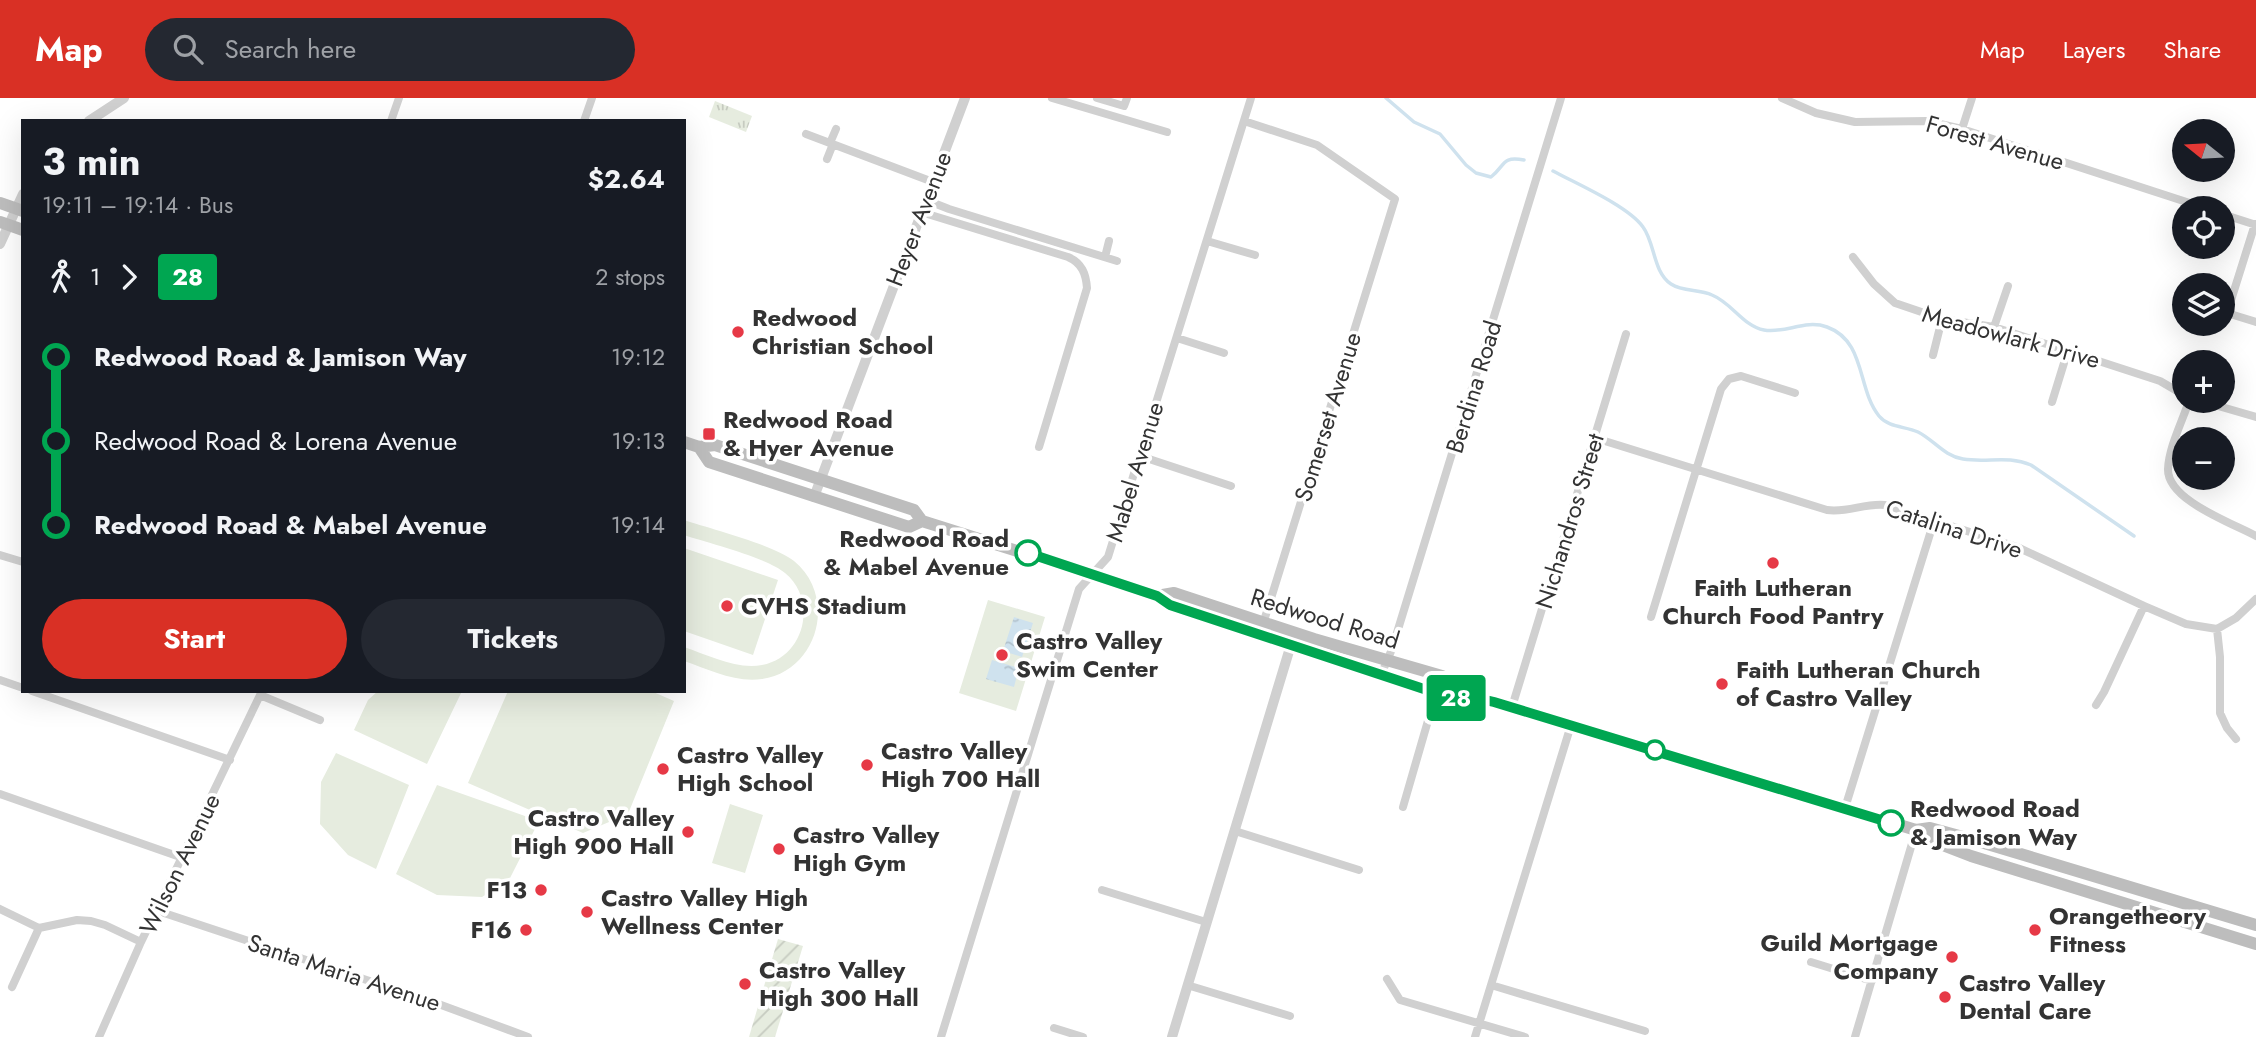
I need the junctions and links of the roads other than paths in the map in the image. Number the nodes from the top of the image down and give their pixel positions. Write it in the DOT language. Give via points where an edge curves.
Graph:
graph roads {
  1 [pos="124,98"];
  2 [pos="399,98"];
  3 [pos="592,98"];
  4 [pos="965,98"];
  5 [pos="1052,98"];
  6 [pos="1097,98"];
  7 [pos="1127,98"];
  8 [pos="1251,98"];
  9 [pos="1561,98"];
  10 [pos="1782,98"];
  11 [pos="1972,98"];
  12 [pos="92,119"];
  13 [pos="392,119"];
  14 [pos="585,119"];
  15 [pos="1244,121"];
  16 [pos="836,129"];
  17 [pos="1962,129"];
  18 [pos="1167,132"];
  19 [pos="806,134"];
  20 [pos="832,144"];
  21 [pos="827,159"];
  22 [pos="933,182"];
  23 [pos="2172,197"];
  24 [pos="926,200"];
  25 [pos="0,203"];
  26 [pos="19,210"];
  27 [pos="921,212"];
  28 [pos="2235,218"];
  29 [pos="4,223"];
  30 [pos="2255,225"];
  31 [pos="21,229"];
  32 [pos="1207,241"];
  33 [pos="1109,242"];
  34 [pos="0,244"];
  35 [pos="1255,255"];
  36 [pos="1105,257"];
  37 [pos="1853,257"];
  38 [pos="1117,261"];
  39 [pos="2008,286"];
  40 [pos="1942,319"];
  41 [pos="2256,322"];
  42 [pos="1994,327"];
  43 [pos="1626,334"];
  44 [pos="1177,338"];
  45 [pos="2068,350"];
  46 [pos="1224,353"];
  47 [pos="1933,355"];
  48 [pos="2172,388"];
  49 [pos="1795,393"];
  50 [pos="2052,402"];
  51 [pos="2235,411"];
  52 [pos="2185,413"];
  53 [pos="2256,417"];
  54 [pos="1595,438"];
  55 [pos="686,443"];
  56 [pos="699,447"];
  57 [pos="1039,447"];
  58 [pos="1140,456"];
  59 [pos="1696,470"];
  60 [pos="820,479"];
  61 [pos="1231,486"];
  62 [pos="814,497"];
  63 [pos="922,521"];
  64 [pos="1934,521"];
  65 [pos="2256,536"];
  66 [pos="0,555"];
  67 [pos="21,561"];
  68 [pos="1092,574"];
  69 [pos="1157,596"];
  70 [pos="2256,599"];
  71 [pos="2144,606"];
  72 [pos="1651,617"];
  73 [pos="1264,621"];
  74 [pos="2217,629"];
  75 [pos="1294,632"];
  76 [pos="1259,635"];
  77 [pos="1290,646"];
  78 [pos="1387,660"];
  79 [pos="1381,674"];
  80 [pos="0,680"];
  81 [pos="21,687"];
  82 [pos="38,693"];
  83 [pos="261,693"];
  84 [pos="1436,693"];
  85 [pos="1476,697"];
  86 [pos="2096,705"];
  87 [pos="1512,707"];
  88 [pos="320,720"];
  89 [pos="1571,724"];
  90 [pos="2236,739"];
  91 [pos="230,760"];
  92 [pos="0,794"];
  93 [pos="1403,807"];
  94 [pos="1845,808"];
  95 [pos="1235,831"];
  96 [pos="1916,831"];
  97 [pos="183,858"];
  98 [pos="1359,870"];
  99 [pos="1102,890"];
  100 [pos="0,909"];
  101 [pos="158,911"];
  102 [pos="1206,922"];
  103 [pos="2256,925"];
  104 [pos="39,928"];
  105 [pos="141,942"];
  106 [pos="2256,944"];
  107 [pos="1811,962"];
  108 [pos="1387,979"];
  109 [pos="1872,981"];
  110 [pos="1187,985"];
  111 [pos="1492,985"];
  112 [pos="12,987"];
  113 [pos="1290,1016"];
  114 [pos="1479,1024"];
  115 [pos="1054,1028"];
  116 [pos="1645,1031"];
  117 [pos="99,1037"];
  118 [pos="528,1037"];
  119 [pos="941,1037"];
  120 [pos="1083,1037"];
  121 [pos="1172,1037"];
  122 [pos="1475,1037"];
  123 [pos="1525,1037"];
  124 [pos="1855,1037"];
  1 -- 12 [label="street"];
  2 -- 13 [label="street"];
  3 -- 14 [label="street"];
  4 -- 22 [label="street, Heyer Avenue"];
  5 -- 18 [label="street"];
  6 -- 7 [label="street" via="1125,106"];
  8 -- 15 [label="street, Mabel Avenue"];
  9 -- 78 [label="street, Berdina Road"];
  10 -- 17 [label="street, Forest Avenue" via="1816,113 1855,122 1927,121"];
  11 -- 17 [label="street"];
  15 -- 32 [label="street, Mabel Avenue"];
  15 -- 73 [label="street, Somerset Avenue" via="1317,145 1395,199"];
  16 -- 20 [label="street"];
  17 -- 23 [label="street, Forest Avenue"];
  19 -- 20 [label="street"];
  20 -- 21 [label="street"];
  20 -- 22 [label="street"];
  22 -- 24 [label="street, Heyer Avenue"];
  24 -- 27 [label="street, Heyer Avenue"];
  24 -- 36 [label="street"];
  25 -- 26 [label="main road"];
  26 -- 29 [label="street"];
  27 -- 57 [label="street" via="1068,257 1083,270 1087,288"];
  27 -- 60 [label="street, Heyer Avenue"];
  28 -- 30 [label="street"];
  29 -- 31 [label="main road"];
  29 -- 34 [label="street"];
  30 -- 41 [label="street" via="2227,313"];
  32 -- 35 [label="street"];
  32 -- 44 [label="street, Mabel Avenue"];
  33 -- 36 [label="street"];
  36 -- 38 [label="street"];
  37 -- 40 [label="street, Meadowlark Drive" via="1895,303"];
  39 -- 42 [label="street"];
  40 -- 42 [label="street, Meadowlark Drive"];
  40 -- 47 [label="street"];
  42 -- 45 [label="street, Meadowlark Drive"];
  43 -- 54 [label="street, Nichandros Street"];
  44 -- 46 [label="street"];
  44 -- 58 [label="street, Mabel Avenue"];
  45 -- 48 [label="street, Meadowlark Drive"];
  45 -- 50 [label="street"];
  49 -- 59 [label="street" via="1741,376 1729,379 1721,389"];
  51 -- 53 [label="street"];
  52 -- 65 [label="street" via="2170,458 2172,485 2192,503"];
  54 -- 59 [label="street, Catalina Drive"];
  54 -- 87 [label="street, Nichandros Street"];
  55 -- 56 [label="main road, Redwood Road"];
  56 -- 60 [label="main road, Redwood Road" via="715,445"];
  56 -- 62 [label="main road, Redwood Road" via="709,462"];
  58 -- 61 [label="street"];
  58 -- 68 [label="street, Mabel Avenue" via="1108,557"];
  59 -- 64 [label="street, Catalina Drive" via="1827,510 1840,512 1871,503"];
  59 -- 72 [label="street"];
  60 -- 62 [label="street, Heyer Avenue"];
  60 -- 63 [label="main road, Redwood Road" via="914,510"];
  62 -- 63 [label="main road, Redwood Road" via="909,527"];
  63 -- 68 [label="main road, Redwood Road"];
  64 -- 71 [label="street, Catalina Drive" via="2018,547"];
  64 -- 94 [label="street"];
  66 -- 67 [label="street"];
  68 -- 69 [label="main road, Redwood Road"];
  68 -- 119 [label="street, Mabel Avenue" via="1078,591"];
  69 -- 73 [label="main road, Redwood Road" via="1174,593"];
  69 -- 76 [label="main road, Redwood Road" via="1170,605"];
  70 -- 74 [label="street"];
  71 -- 74 [label="street, Catalina Drive" via="2186,624"];
  71 -- 86 [label="street"];
  73 -- 75 [label="main road, Redwood Road"];
  73 -- 76 [label="street, Somerset Avenue"];
  74 -- 90 [label="street" via="2220,713"];
  75 -- 77 [label="street"];
  75 -- 78 [label="main road, Redwood Road"];
  76 -- 77 [label="main road, Redwood Road"];
  77 -- 79 [label="main road, Redwood Road"];
  77 -- 95 [label="street"];
  78 -- 79 [label="street, Berdina Road"];
  78 -- 85 [label="main road, Redwood Road" via="1457,681"];
  79 -- 84 [label="main road, Redwood Road"];
  80 -- 81 [label="street"];
  82 -- 91 [label="street"];
  83 -- 88 [label="street"];
  83 -- 91 [label="street, Wilson Avenue"];
  84 -- 85 [label="main road, Redwood Road"];
  84 -- 93 [label="street"];
  85 -- 87 [label="main road, Redwood Road"];
  87 -- 89 [label="main road, Redwood Road"];
  89 -- 94 [label="main road, Redwood Road"];
  89 -- 111 [label="street"];
  91 -- 97 [label="street, Wilson Avenue"];
  92 -- 97 [label="street"];
  94 -- 96 [label="main road, Redwood Road"];
  95 -- 98 [label="street"];
  95 -- 102 [label="street"];
  96 -- 103 [label="main road, Redwood Road" via="1930,828 1974,839"];
  96 -- 106 [label="main road, Redwood Road" via="1971,856"];
  96 -- 109 [label="street"];
  97 -- 101 [label="street, Wilson Avenue"];
  99 -- 102 [label="street"];
  100 -- 104 [label="street"];
  101 -- 105 [label="street, Wilson Avenue"];
  101 -- 118 [label="street, Santa Maria Avenue"];
  102 -- 110 [label="street"];
  104 -- 105 [label="street" via="91,921"];
  104 -- 112 [label="street"];
  105 -- 117 [label="street, Wilson Avenue"];
  107 -- 109 [label="street"];
  108 -- 114 [label="street" via="1400,1000"];
  109 -- 124 [label="street"];
  110 -- 113 [label="street"];
  110 -- 121 [label="street"];
  111 -- 114 [label="street"];
  111 -- 116 [label="street"];
  114 -- 122 [label="street"];
  114 -- 123 [label="street"];
  115 -- 120 [label="street"];
}
